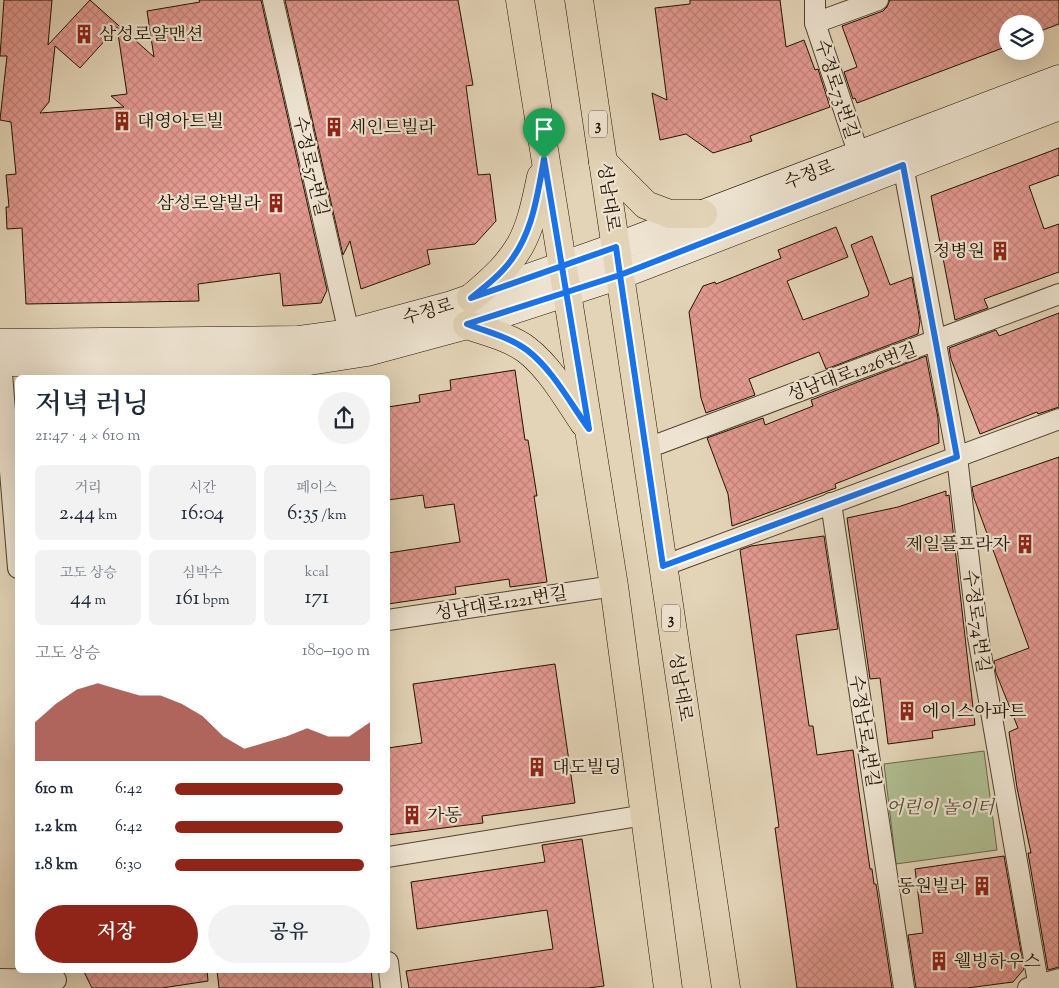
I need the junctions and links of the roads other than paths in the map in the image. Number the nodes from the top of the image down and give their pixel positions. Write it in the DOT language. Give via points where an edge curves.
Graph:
graph roads {
  1 [pos="273,0"];
  2 [pos="520,0"];
  3 [pos="580,0"];
  4 [pos="815,0"];
  5 [pos="878,0"];
  6 [pos="815,23"];
  7 [pos="1059,79"];
  8 [pos="1059,106"];
  9 [pos="859,156"];
  10 [pos="544,159"];
  11 [pos="603,162"];
  12 [pos="903,165"];
  13 [pos="702,214"];
  14 [pos="616,247"];
  15 [pos="561,266"];
  16 [pos="620,275"];
  17 [pos="567,294"];
  18 [pos="1059,294"];
  19 [pos="469,311"];
  20 [pos="349,333"];
  21 [pos="934,341"];
  22 [pos="0,348"];
  23 [pos="304,370"];
  24 [pos="1059,419"];
  25 [pos="589,429"];
  26 [pos="645,449"];
  27 [pos="957,457"];
  28 [pos="831,504"];
  29 [pos="15,531"];
  30 [pos="663,566"];
  31 [pos="614,586"];
  32 [pos="390,620"];
  33 [pos="645,815"];
  34 [pos="390,857"];
  35 [pos="389,973"];
  36 [pos="0,979"];
  37 [pos="58,979"];
  38 [pos="1059,979"];
  39 [pos="1035,987"];
  40 [pos="391,988"];
  41 [pos="668,988"];
  42 [pos="726,988"];
  43 [pos="904,988"];
  1 -- 20 [label="street, 수정로57번길"];
  2 -- 10 [label="main road"];
  3 -- 11 [label="main road, 성남대로 / 3"];
  4 -- 6 [label="street, 수정로73번길"];
  5 -- 6 [label="street, 수정로73번길"];
  6 -- 9 [label="street, 수정로73번길"];
  7 -- 9 [label="main road, 수정로"];
  8 -- 12 [label="main road, 수정로"];
  9 -- 13 [label="main road, 수정로"];
  10 -- 15 [label="main road"];
  10 -- 19 [label="main road" via="532,222 518,251"];
  11 -- 13 [label="main road" via="646,205 670,214"];
  11 -- 14 [label="main road, 성남대로 / 3"];
  12 -- 16 [label="main road, 수정로"];
  12 -- 21 [label="street, 수정로74번길"];
  13 -- 14 [label="main road, 수정로"];
  14 -- 15 [label="main road, 수정로"];
  14 -- 16 [label="main road, 성남대로 / 3"];
  15 -- 17 [label="main road"];
  15 -- 19 [label="main road, 수정로"];
  16 -- 17 [label="main road, 수정로"];
  16 -- 26 [label="main road, 성남대로 / 3"];
  17 -- 19 [label="main road, 수정로"];
  17 -- 25 [label="main road"];
  18 -- 21 [label="street, 성남대로1226번길"];
  19 -- 20 [label="main road, 수정로"];
  19 -- 23 [label="main road, 수정로" via="367,352"];
  19 -- 25 [label="main road" via="527,350 546,369"];
  20 -- 22 [label="main road, 수정로" via="298,340"];
  21 -- 26 [label="street, 성남대로1226번길"];
  21 -- 27 [label="street, 수정로74번길"];
  22 -- 23 [label="main road, 수정로"];
  22 -- 29 [label="street"];
  24 -- 27 [label="street"];
  25 -- 31 [label="main road"];
  26 -- 30 [label="main road, 성남대로 / 3"];
  27 -- 28 [label="street"];
  27 -- 39 [label="street, 수정로74번길" via="978,637"];
  28 -- 30 [label="street"];
  28 -- 43 [label="street, 수정남로4번길"];
  30 -- 42 [label="main road, 성남대로 / 3"];
  31 -- 32 [label="street, 성남대로1221번길"];
  31 -- 33 [label="main road"];
  33 -- 34 [label="street"];
  33 -- 41 [label="main road"];
  35 -- 40 [label="street"];
  36 -- 37 [label="street"];
  38 -- 39 [label="street"];
}
